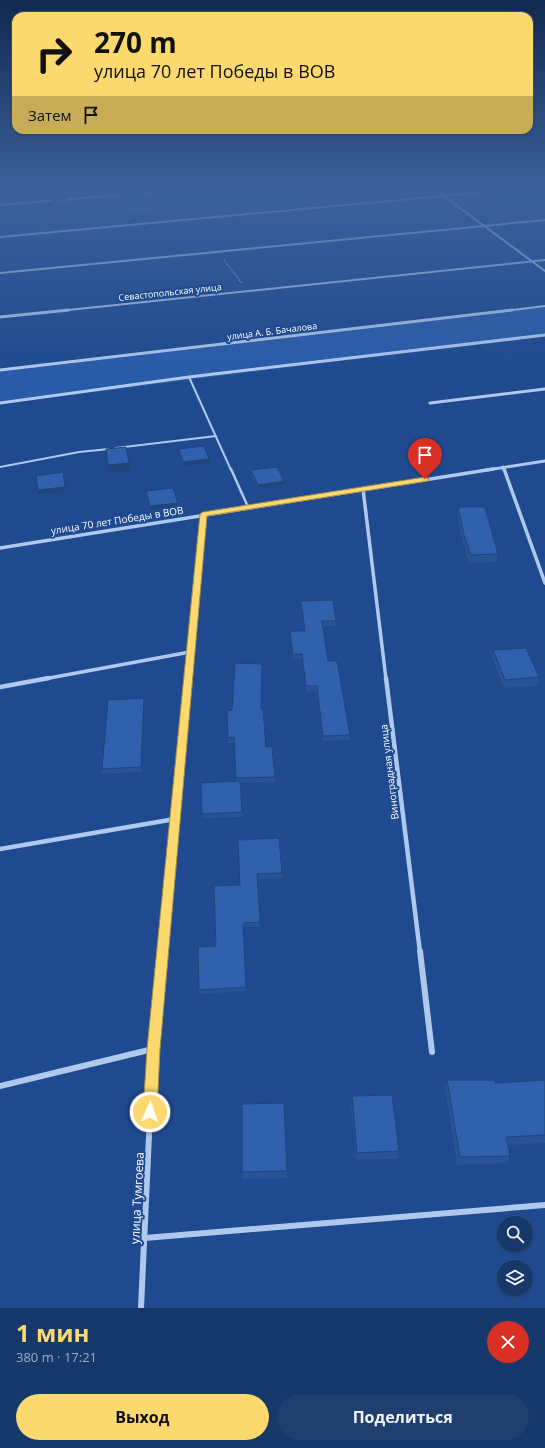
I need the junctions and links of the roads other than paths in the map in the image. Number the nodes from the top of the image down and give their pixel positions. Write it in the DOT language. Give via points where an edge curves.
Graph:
graph roads {
  1 [pos="258,249"];
  2 [pos="515,249"];
  3 [pos="545,260"];
  4 [pos="531,261"];
  5 [pos="545,271"];
  6 [pos="0,273"];
  7 [pos="545,306"];
  8 [pos="0,317"];
  9 [pos="545,335"];
  10 [pos="0,370"];
  11 [pos="189,377"];
  12 [pos="545,389"];
  13 [pos="0,403"];
  14 [pos="430,403"];
  15 [pos="216,436"];
  16 [pos="545,460"];
  17 [pos="0,467"];
  18 [pos="503,467"];
  19 [pos="363,489"];
  20 [pos="248,507"];
  21 [pos="203,514"];
  22 [pos="0,548"];
  23 [pos="545,584"];
  24 [pos="190,652"];
  25 [pos="0,687"];
  26 [pos="175,819"];
  27 [pos="0,849"];
  28 [pos="153,1049"];
  29 [pos="432,1052"];
  30 [pos="0,1086"];
  31 [pos="545,1205"];
  32 [pos="145,1238"];
  33 [pos="141,1308"];
  1 -- 6 [label="street"];
  2 -- 4 [label="street"];
  3 -- 4 [label="street, Севастопольская улица"];
  4 -- 5 [label="street"];
  4 -- 8 [label="street, Севастопольская улица"];
  7 -- 10 [label="street, улица А. Б. Бачалова"];
  9 -- 11 [label="street"];
  11 -- 13 [label="street"];
  11 -- 15 [label="lane"];
  12 -- 14 [label="street"];
  15 -- 17 [label="lane" via="79,452"];
  15 -- 20 [label="lane"];
  16 -- 18 [label="street, улица 70 лет Победы в ВОВ"];
  18 -- 19 [label="street, улица 70 лет Победы в ВОВ"];
  18 -- 23 [label="street"];
  19 -- 20 [label="street, улица 70 лет Победы в ВОВ"];
  19 -- 29 [label="street, Виноградная улица"];
  20 -- 21 [label="street, улица 70 лет Победы в ВОВ"];
  21 -- 22 [label="street, улица 70 лет Победы в ВОВ"];
  21 -- 24 [label="street, улица Тумгоева"];
  24 -- 25 [label="street"];
  24 -- 26 [label="street, улица Тумгоева"];
  26 -- 27 [label="street"];
  26 -- 28 [label="street, улица Тумгоева"];
  28 -- 30 [label="street"];
  28 -- 32 [label="street, улица Тумгоева"];
  31 -- 32 [label="street"];
  32 -- 33 [label="street, улица Тумгоева"];
}
